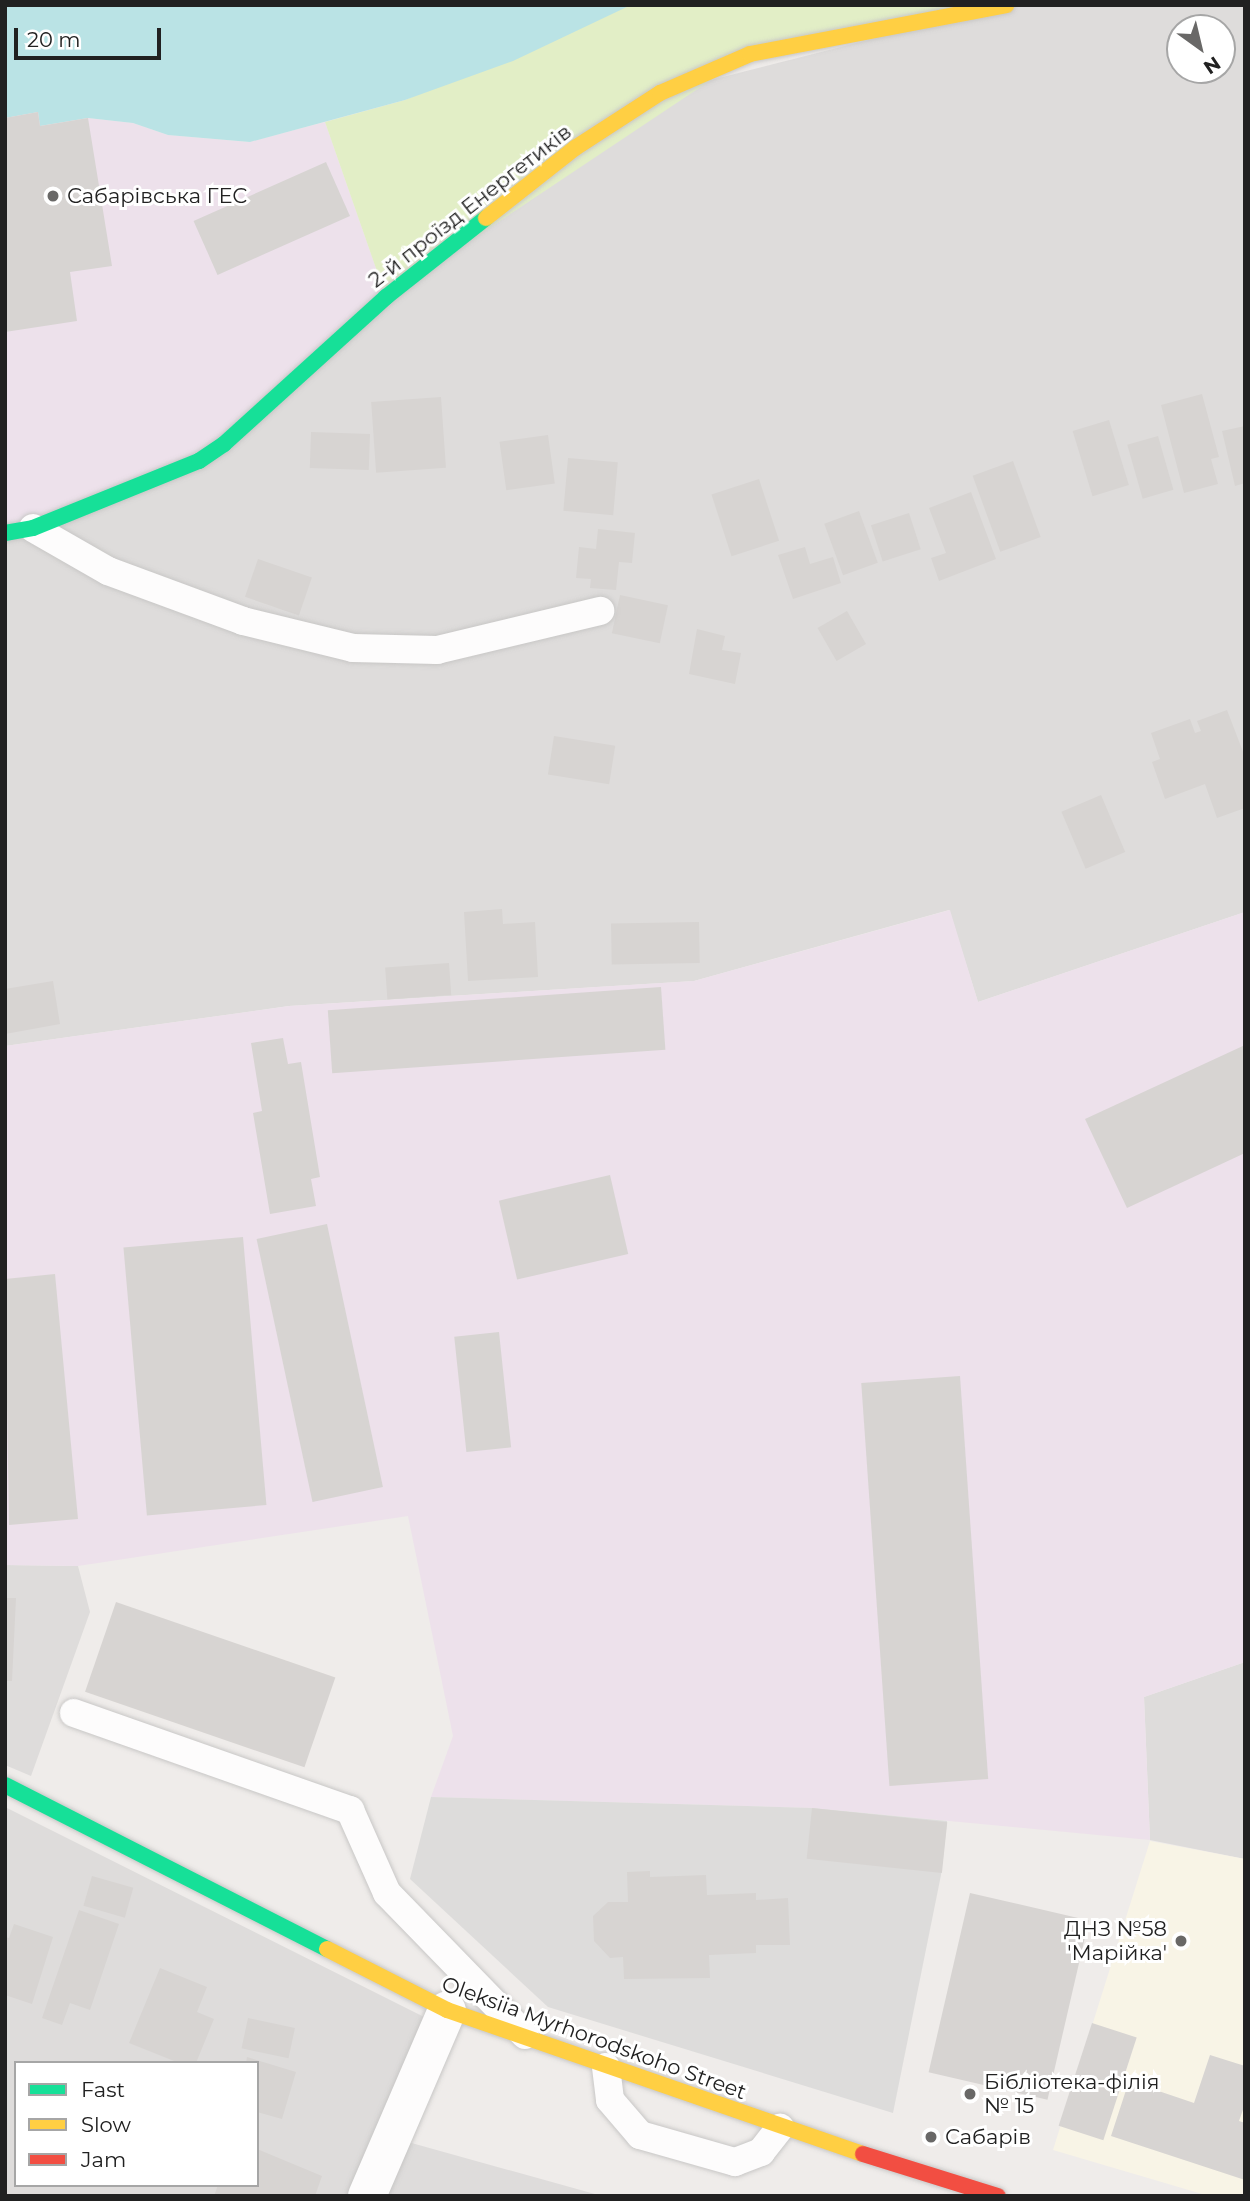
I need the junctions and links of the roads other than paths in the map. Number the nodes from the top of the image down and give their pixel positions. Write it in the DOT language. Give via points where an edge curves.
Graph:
graph roads {
  1 [pos="1006,5"];
  2 [pos="19,530"];
  3 [pos="600,611"];
  4 [pos="74,1713"];
  5 [pos="5,1784"];
  6 [pos="447,2010"];
  7 [pos="529,2040"];
  8 [pos="606,2067"];
  9 [pos="780,2128"];
  10 [pos="991,2195"];
  11 [pos="367,2196"];
  1 -- 2 [label="street, 2-й проїзд Енергетиків" via="750,54 660,93 575,148 386,298 224,444 172,475"];
  2 -- 3 [label="lane" via="108,571 243,621 353,648 437,650"];
  4 -- 7 [label="lane" via="350,1810 387,1894"];
  5 -- 6 [label="street, Oleksiia Myrhorodskoho Street"];
  6 -- 7 [label="street, Oleksiia Myrhorodskoho Street"];
  6 -- 11 [label="street"];
  7 -- 8 [label="street, Oleksiia Myrhorodskoho Street"];
  8 -- 9 [label="street, Oleksiia Myrhorodskoho Street"];
  8 -- 9 [label="lane" via="610,2101 640,2135 735,2162 761,2152"];
  9 -- 10 [label="street, Oleksiia Myrhorodskoho Street"];
}
